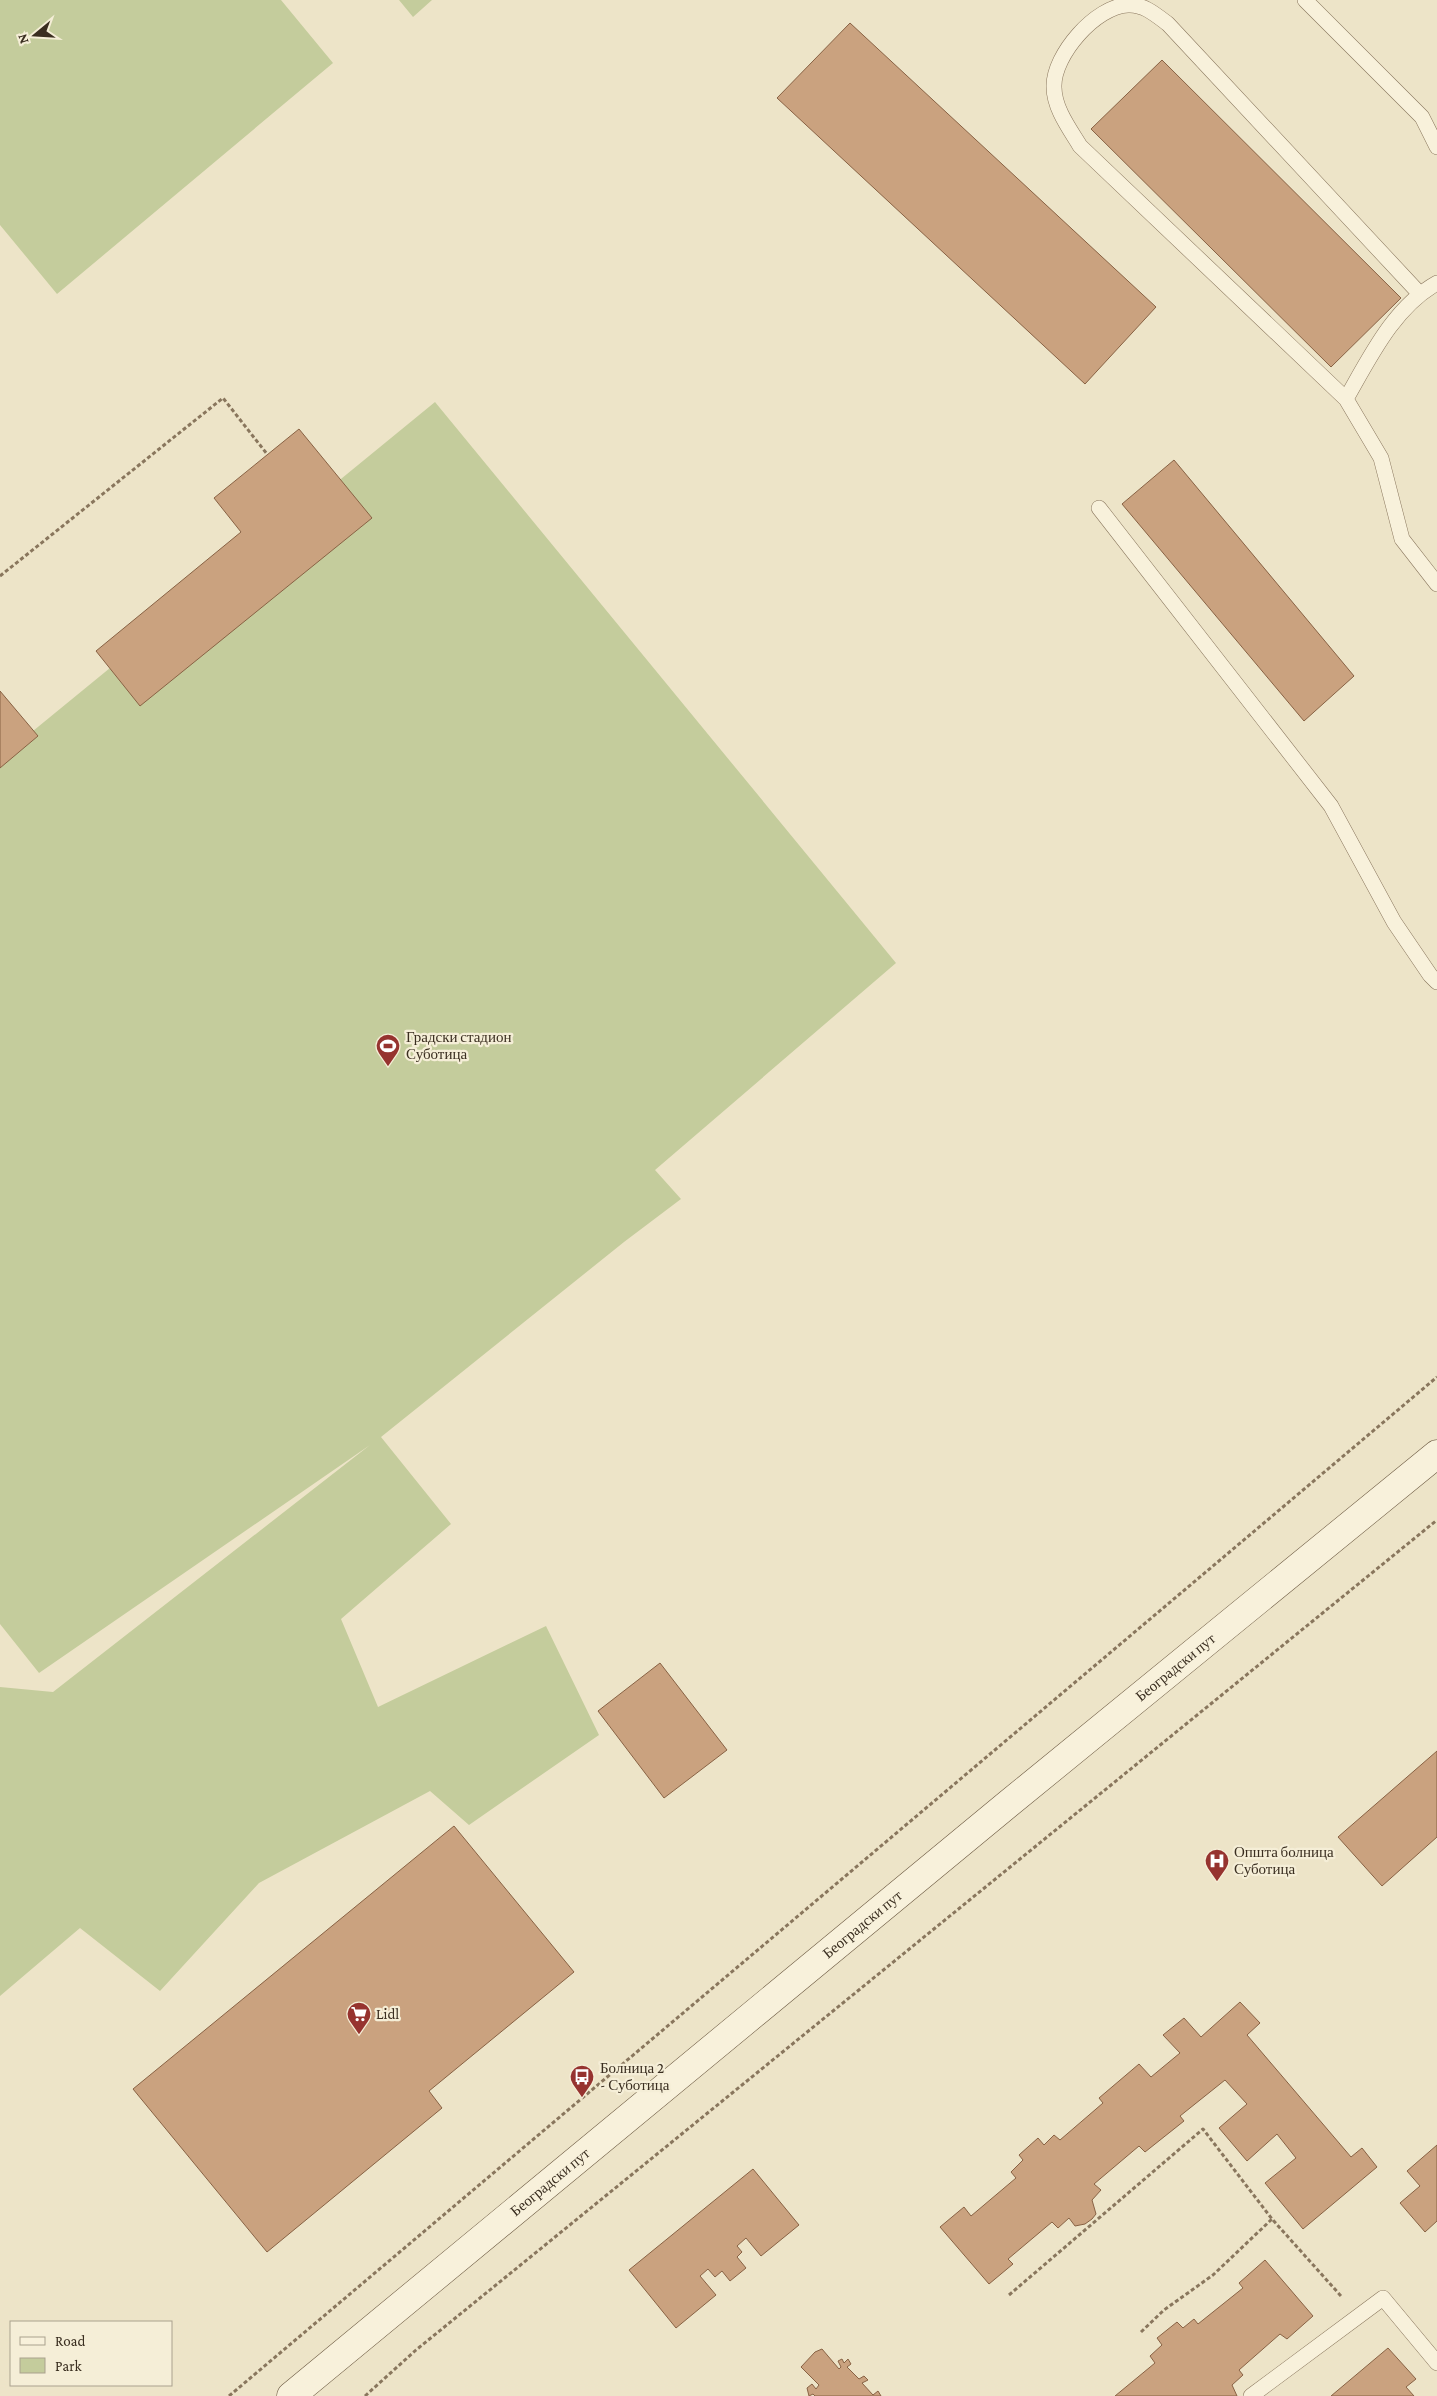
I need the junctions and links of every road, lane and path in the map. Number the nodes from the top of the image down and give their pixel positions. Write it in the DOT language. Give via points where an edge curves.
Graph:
graph roads {
  1 [pos="1304,0"];
  2 [pos="1437,147"];
  3 [pos="1437,283"];
  4 [pos="1419,293"];
  5 [pos="1346,399"];
  6 [pos="267,454"];
  7 [pos="1099,508"];
  8 [pos="0,576"];
  9 [pos="1437,584"];
  10 [pos="1437,982"];
  11 [pos="1437,1377"];
  12 [pos="1437,1454"];
  13 [pos="1437,1520"];
  14 [pos="1272,2219"];
  15 [pos="1009,2295"];
  16 [pos="1359,2316"];
  17 [pos="1141,2332"];
  18 [pos="1437,2363"];
  19 [pos="229,2396"];
  20 [pos="291,2396"];
  21 [pos="365,2396"];
  22 [pos="1251,2396"];
  1 -- 2 [label="lane" via="1422,117"];
  3 -- 4 [label="lane"];
  4 -- 5 [label="lane" via="1379,341"];
  4 -- 5 [label="lane" via="1168,24 1145,7 1129,4 1113,7 1093,21 1067,49 1056,67 1054,88 1062,116 1080,146"];
  5 -- 9 [label="lane" via="1380,458 1402,540"];
  6 -- 8 [label="path" via="223,398"];
  7 -- 10 [label="lane" via="1331,806 1394,922"];
  11 -- 19 [label="path"];
  12 -- 20 [label="main road, Београдски пут"];
  13 -- 21 [label="path" via="416,2350"];
  14 -- 15 [label="path" via="1202,2129"];
  14 -- 16 [label="path"];
  14 -- 17 [label="path" via="1213,2275 1164,2310"];
  16 -- 18 [label="lane" via="1383,2298"];
  16 -- 22 [label="lane"];
}
